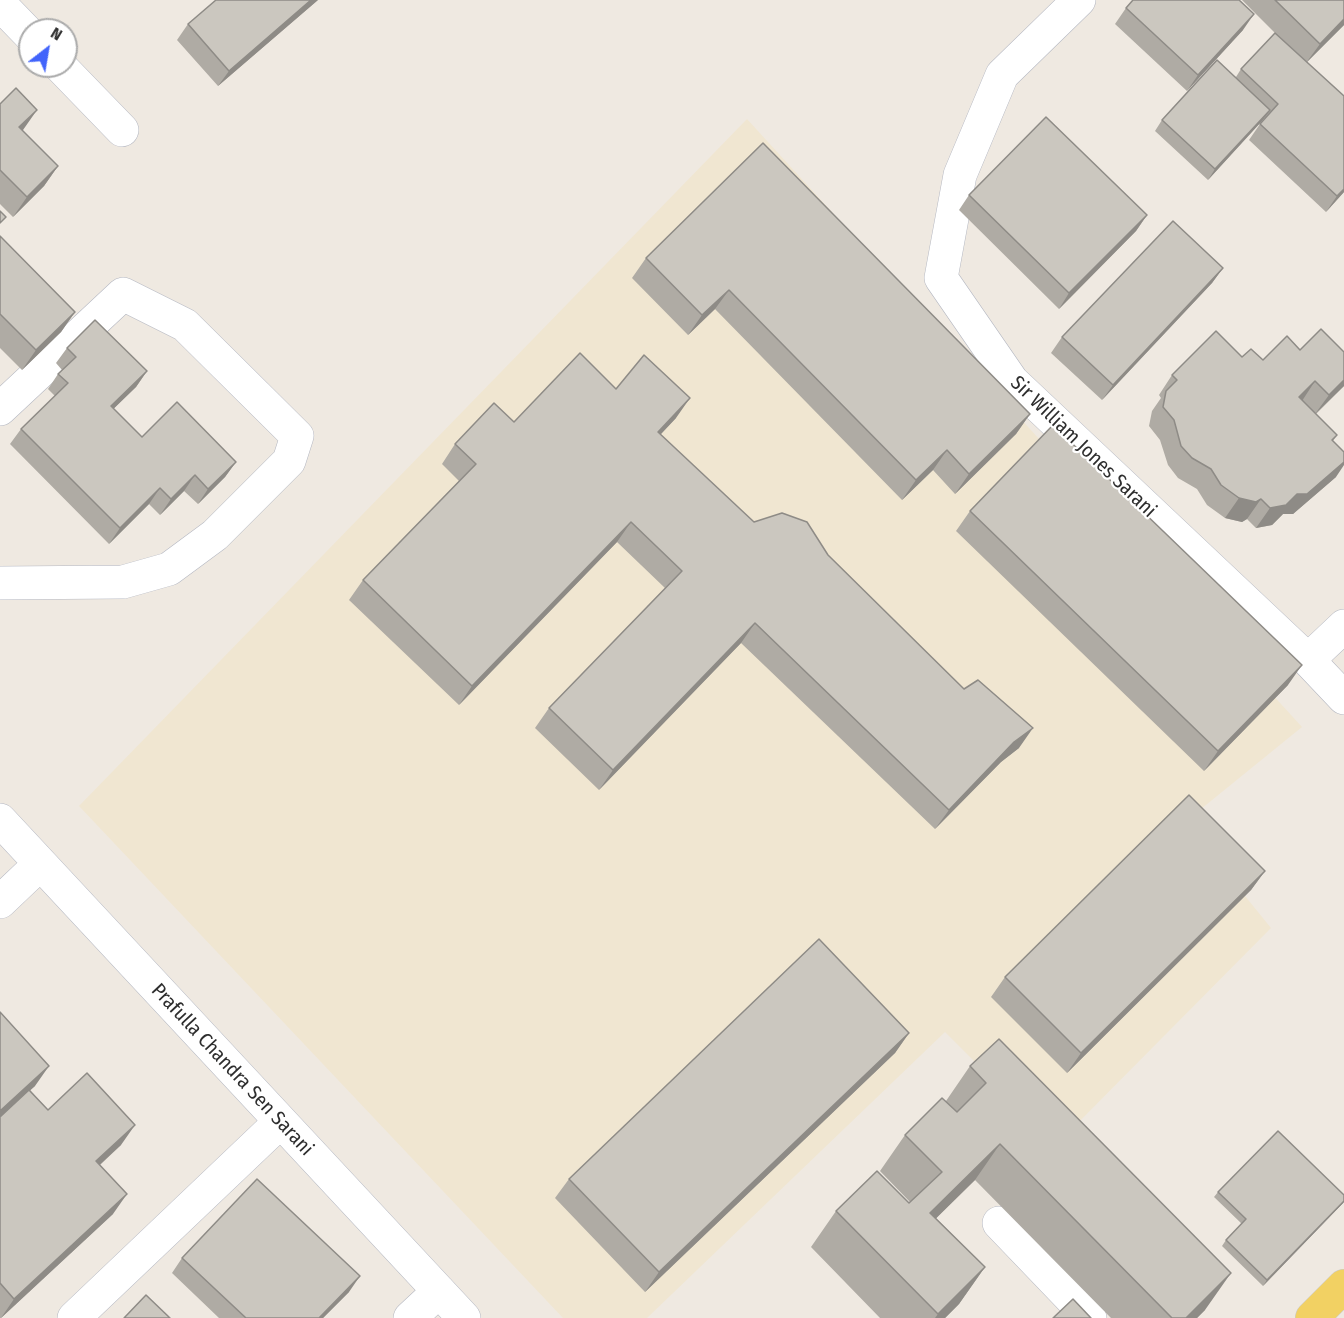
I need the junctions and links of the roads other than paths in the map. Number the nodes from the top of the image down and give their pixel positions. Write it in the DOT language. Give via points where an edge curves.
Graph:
graph roads {
  1 [pos="1079,0"];
  2 [pos="0,4"];
  3 [pos="18,23"];
  4 [pos="72,78"];
  5 [pos="122,130"];
  6 [pos="0,409"];
  7 [pos="0,583"];
  8 [pos="1344,626"];
  9 [pos="1308,660"];
  10 [pos="1344,698"];
  11 [pos="0,820"];
  12 [pos="40,864"];
  13 [pos="0,902"];
  14 [pos="280,1122"];
  15 [pos="999,1223"];
  16 [pos="1344,1286"];
  17 [pos="439,1291"];
  18 [pos="74,1318"];
  19 [pos="410,1318"];
  20 [pos="464,1318"];
  21 [pos="1090,1318"];
  22 [pos="1312,1318"];
  1 -- 9 [label="street, Sir William Jones Sarani" via="1002,75 960,175 941,278 1012,381"];
  2 -- 3 [label="street"];
  4 -- 5 [label="street"];
  6 -- 7 [label="street" via="123,294 185,325 297,436 289,461 215,535 169,568 123,582"];
  8 -- 9 [label="street"];
  9 -- 10 [label="street, Sir William Jones Sarani"];
  11 -- 12 [label="street, Prafulla Chandra Sen Sarani"];
  12 -- 13 [label="street"];
  12 -- 14 [label="street, Prafulla Chandra Sen Sarani"];
  14 -- 17 [label="street, Prafulla Chandra Sen Sarani"];
  14 -- 18 [label="street"];
  15 -- 21 [label="street"];
  16 -- 22 [label="main road"];
  17 -- 19 [label="street"];
  17 -- 20 [label="street, Prafulla Chandra Sen Sarani"];
}
